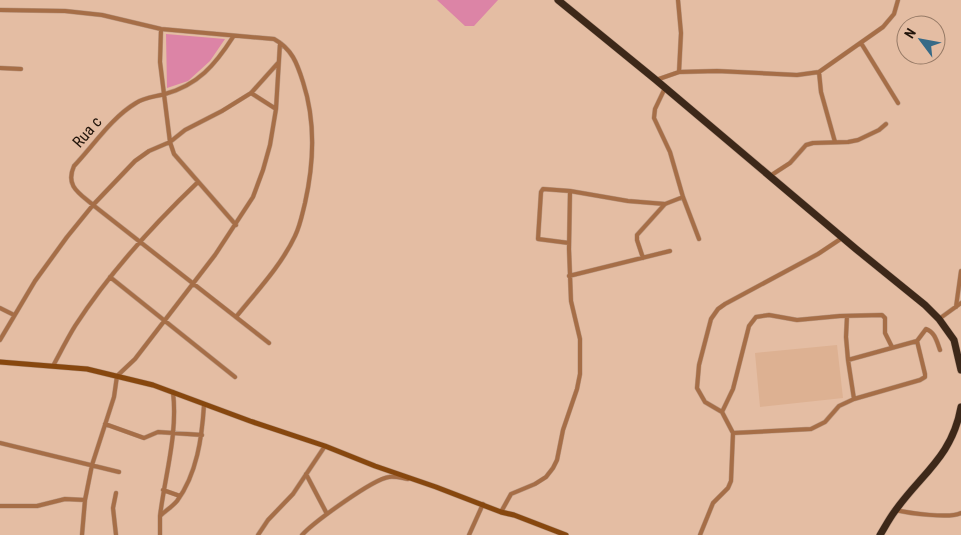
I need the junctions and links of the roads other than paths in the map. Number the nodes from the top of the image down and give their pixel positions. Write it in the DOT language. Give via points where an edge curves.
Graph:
graph roads {
  1 [pos="558,0"];
  2 [pos="678,0"];
  3 [pos="898,0"];
  4 [pos="0,10"];
  5 [pos="162,29"];
  6 [pos="233,37"];
  7 [pos="280,43"];
  8 [pos="861,43"];
  9 [pos="278,63"];
  10 [pos="0,68"];
  11 [pos="21,69"];
  12 [pos="679,72"];
  13 [pos="820,72"];
  14 [pos="656,80"];
  15 [pos="665,88"];
  16 [pos="252,93"];
  17 [pos="163,95"];
  18 [pos="898,103"];
  19 [pos="276,109"];
  20 [pos="886,124"];
  21 [pos="170,142"];
  22 [pos="835,142"];
  23 [pos="770,176"];
  24 [pos="198,182"];
  25 [pos="570,190"];
  26 [pos="682,197"];
  27 [pos="665,204"];
  28 [pos="93,205"];
  29 [pos="236,225"];
  30 [pos="842,238"];
  31 [pos="699,239"];
  32 [pos="140,240"];
  33 [pos="569,243"];
  34 [pos="670,251"];
  35 [pos="643,258"];
  36 [pos="961,270"];
  37 [pos="569,276"];
  38 [pos="110,277"];
  39 [pos="192,284"];
  40 [pos="961,303"];
  41 [pos="956,307"];
  42 [pos="0,308"];
  43 [pos="14,315"];
  44 [pos="847,316"];
  45 [pos="236,317"];
  46 [pos="939,319"];
  47 [pos="165,320"];
  48 [pos="0,340"];
  49 [pos="916,341"];
  50 [pos="268,342"];
  51 [pos="892,347"];
  52 [pos="940,350"];
  53 [pos="848,360"];
  54 [pos="0,362"];
  55 [pos="53,366"];
  56 [pos="961,370"];
  57 [pos="117,376"];
  58 [pos="235,377"];
  59 [pos="172,391"];
  60 [pos="854,400"];
  61 [pos="204,404"];
  62 [pos="961,411"];
  63 [pos="722,412"];
  64 [pos="105,424"];
  65 [pos="959,424"];
  66 [pos="733,433"];
  67 [pos="173,434"];
  68 [pos="202,435"];
  69 [pos="0,443"];
  70 [pos="325,446"];
  71 [pos="92,464"];
  72 [pos="119,472"];
  73 [pos="306,474"];
  74 [pos="412,480"];
  75 [pos="163,490"];
  76 [pos="116,493"];
  77 [pos="180,496"];
  78 [pos="85,500"];
  79 [pos="482,504"];
  80 [pos="0,506"];
  81 [pos="895,510"];
  82 [pos="501,512"];
  83 [pos="961,513"];
  84 [pos="327,514"];
  85 [pos="160,516"];
  86 [pos="79,535"];
  87 [pos="116,535"];
  88 [pos="160,535"];
  89 [pos="258,535"];
  90 [pos="302,535"];
  91 [pos="470,535"];
  92 [pos="566,535"];
  93 [pos="700,535"];
  94 [pos="880,535"];
  1 -- 14 [label="highway"];
  2 -- 12 [label="street" via="681,33"];
  3 -- 8 [label="street" via="890,21"];
  4 -- 5 [label="street" via="102,15"];
  5 -- 6 [label="street"];
  5 -- 17 [label="street"];
  6 -- 7 [label="street"];
  6 -- 17 [label="street" via="213,65 195,82"];
  7 -- 9 [label="street"];
  7 -- 45 [label="street" via="295,59 308,99 312,134 311,178 294,238"];
  8 -- 13 [label="street"];
  8 -- 18 [label="street"];
  9 -- 16 [label="street"];
  9 -- 19 [label="street"];
  10 -- 11 [label="street"];
  12 -- 13 [label="street" via="797,75"];
  12 -- 14 [label="street"];
  13 -- 22 [label="street" via="821,92"];
  14 -- 15 [label="highway"];
  15 -- 23 [label="highway"];
  15 -- 26 [label="street" via="655,108 654,118 670,152"];
  16 -- 19 [label="street"];
  16 -- 21 [label="street" via="185,130"];
  17 -- 21 [label="street"];
  17 -- 28 [label="street, Rua c" via="135,103 113,122 74,166 71,182"];
  19 -- 29 [label="street" via="263,170 253,197"];
  20 -- 22 [label="street" via="858,140"];
  21 -- 24 [label="street" via="174,154"];
  21 -- 28 [label="street" via="149,151 135,162"];
  22 -- 23 [label="street" via="806,146 790,163"];
  23 -- 30 [label="highway"];
  24 -- 29 [label="street"];
  24 -- 32 [label="street"];
  25 -- 27 [label="street"];
  25 -- 33 [label="street"];
  25 -- 33 [label="street" via="545,189 541,192 538,239"];
  26 -- 27 [label="street"];
  26 -- 31 [label="street"];
  27 -- 35 [label="street" via="638,235 636,240"];
  28 -- 32 [label="street"];
  28 -- 43 [label="street" via="35,281"];
  29 -- 39 [label="street"];
  30 -- 46 [label="highway"];
  30 -- 63 [label="street" via="725,304 711,318 699,365 697,388 705,402"];
  32 -- 38 [label="street"];
  32 -- 39 [label="street"];
  33 -- 37 [label="street"];
  34 -- 35 [label="street"];
  35 -- 37 [label="street"];
  36 -- 41 [label="street"];
  37 -- 82 [label="street" via="580,339 580,374 557,460 546,477 511,494"];
  38 -- 47 [label="street"];
  38 -- 55 [label="street" via="74,328"];
  39 -- 45 [label="street"];
  39 -- 47 [label="street"];
  40 -- 41 [label="street"];
  41 -- 46 [label="street"];
  42 -- 43 [label="street"];
  43 -- 48 [label="street"];
  44 -- 51 [label="street" via="883,315 885,333"];
  44 -- 53 [label="street"];
  44 -- 63 [label="street" via="797,320 769,315 756,317 749,326 733,389"];
  45 -- 50 [label="street"];
  46 -- 56 [label="highway" via="954,340"];
  47 -- 57 [label="street" via="135,359"];
  47 -- 58 [label="street"];
  49 -- 51 [label="street"];
  49 -- 52 [label="street" via="926,329 932,333"];
  49 -- 60 [label="street" via="925,377"];
  51 -- 53 [label="street"];
  53 -- 60 [label="street"];
  54 -- 55 [label="street"];
  55 -- 57 [label="street"];
  57 -- 59 [label="street"];
  57 -- 64 [label="street"];
  59 -- 61 [label="street"];
  59 -- 67 [label="street" via="175,409"];
  60 -- 66 [label="street" via="839,406 824,422 811,429"];
  61 -- 68 [label="street"];
  61 -- 70 [label="street"];
  62 -- 65 [label="highway"];
  63 -- 66 [label="street"];
  64 -- 67 [label="street" via="144,438 158,432"];
  64 -- 71 [label="street"];
  65 -- 81 [label="highway" via="943,454"];
  66 -- 93 [label="street" via="730,485 713,503"];
  67 -- 68 [label="street"];
  67 -- 75 [label="street"];
  68 -- 77 [label="street" via="192,471"];
  69 -- 71 [label="street"];
  70 -- 73 [label="street"];
  70 -- 74 [label="street"];
  71 -- 72 [label="street"];
  71 -- 78 [label="street"];
  73 -- 84 [label="street"];
  73 -- 89 [label="street"];
  74 -- 79 [label="street"];
  74 -- 84 [label="street" via="387,477"];
  75 -- 77 [label="street"];
  75 -- 85 [label="street"];
  76 -- 87 [label="street" via="113,508"];
  77 -- 85 [label="street"];
  78 -- 80 [label="street" via="65,499 37,506"];
  78 -- 86 [label="street"];
  79 -- 82 [label="street"];
  79 -- 91 [label="street"];
  81 -- 83 [label="street" via="944,516"];
  81 -- 94 [label="highway"];
  82 -- 92 [label="street"];
  84 -- 90 [label="street"];
  85 -- 88 [label="street"];
}
